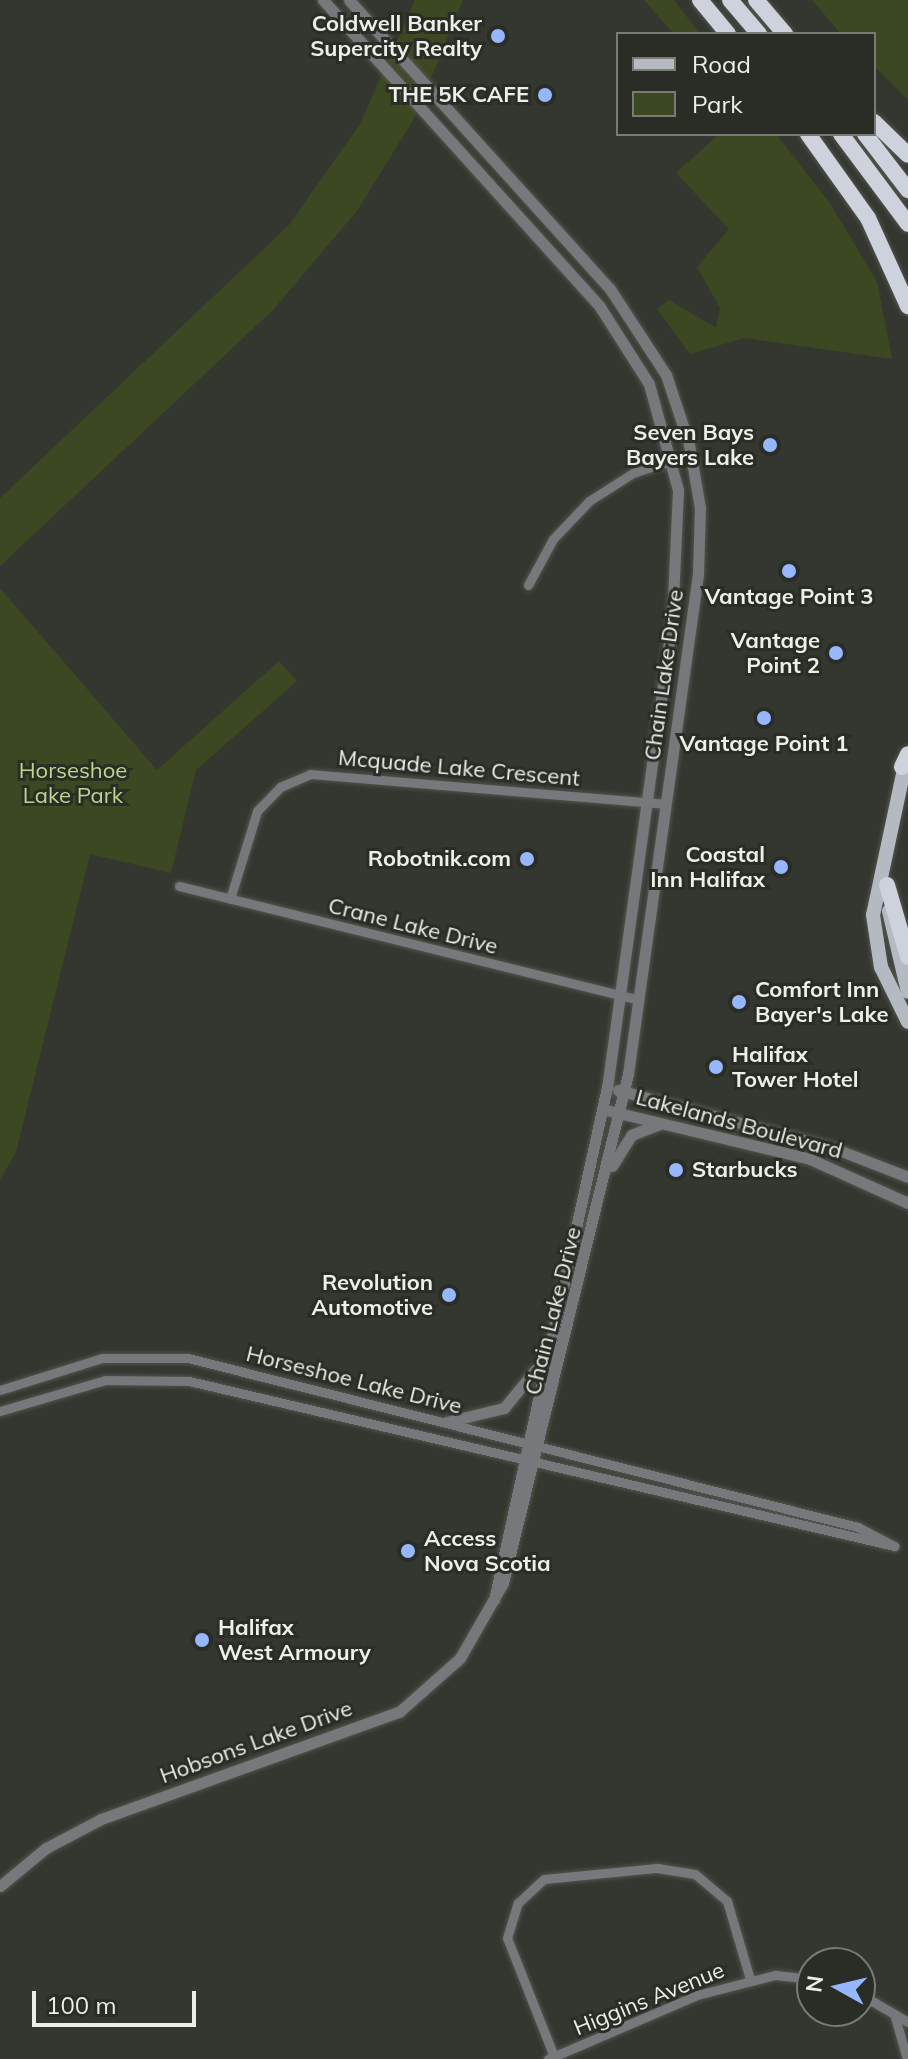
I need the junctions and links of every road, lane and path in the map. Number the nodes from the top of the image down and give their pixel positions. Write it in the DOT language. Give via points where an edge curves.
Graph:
graph roads {
  1 [pos="323,0"];
  2 [pos="349,0"];
  3 [pos="700,0"];
  4 [pos="730,0"];
  5 [pos="756,0"];
  6 [pos="726,32"];
  7 [pos="757,32"];
  8 [pos="783,32"];
  9 [pos="876,124"];
  10 [pos="809,136"];
  11 [pos="842,136"];
  12 [pos="867,136"];
  13 [pos="908,155"];
  14 [pos="908,190"];
  15 [pos="908,224"];
  16 [pos="908,306"];
  17 [pos="691,454"];
  18 [pos="672,459"];
  19 [pos="528,585"];
  20 [pos="907,764"];
  21 [pos="666,804"];
  22 [pos="645,805"];
  23 [pos="882,859"];
  24 [pos="887,885"];
  25 [pos="179,886"];
  26 [pos="230,899"];
  27 [pos="908,957"];
  28 [pos="908,992"];
  29 [pos="620,996"];
  30 [pos="638,1000"];
  31 [pos="908,1022"];
  32 [pos="607,1087"];
  33 [pos="624,1092"];
  34 [pos="602,1109"];
  35 [pos="619,1112"];
  36 [pos="663,1123"];
  37 [pos="908,1177"];
  38 [pos="605,1184"];
  39 [pos="908,1203"];
  40 [pos="566,1260"];
  41 [pos="585,1265"];
  42 [pos="542,1358"];
  43 [pos="0,1390"];
  44 [pos="343,1396"];
  45 [pos="0,1411"];
  46 [pos="339,1415"];
  47 [pos="446,1422"];
  48 [pos="523,1442"];
  49 [pos="541,1446"];
  50 [pos="519,1460"];
  51 [pos="536,1464"];
  52 [pos="697,1486"];
  53 [pos="693,1502"];
  54 [pos="797,1511"];
  55 [pos="793,1527"];
  56 [pos="494,1601"];
  57 [pos="0,1886"];
  58 [pos="750,1979"];
  59 [pos="796,1979"];
  60 [pos="876,2005"];
  61 [pos="895,2017"];
  62 [pos="908,2022"];
  63 [pos="553,2058"];
  64 [pos="907,2059"];
  1 -- 18 [label="street, Chain Lake Drive" via="600,307 649,384"];
  2 -- 17 [label="street, Chain Lake Drive" via="610,289 666,375"];
  3 -- 6 [label="highway"];
  4 -- 7 [label="highway"];
  5 -- 8 [label="highway"];
  9 -- 13 [label="highway"];
  10 -- 16 [label="highway" via="868,218"];
  11 -- 15 [label="highway"];
  12 -- 14 [label="highway"];
  17 -- 18 [label="street"];
  17 -- 21 [label="street, Chain Lake Drive" via="698,574"];
  18 -- 19 [label="street" via="589,501 553,539"];
  18 -- 22 [label="street, Chain Lake Drive" via="678,566"];
  20 -- 23 [label="main road"];
  21 -- 22 [label="street, Mcquade Lake Crescent"];
  21 -- 30 [label="street, Chain Lake Drive"];
  22 -- 26 [label="street, Mcquade Lake Crescent" via="310,774 280,787 257,811"];
  22 -- 29 [label="street, Chain Lake Drive"];
  23 -- 24 [label="main road"];
  23 -- 31 [label="main road" via="873,888 876,942"];
  24 -- 27 [label="highway"];
  24 -- 28 [label="main road"];
  25 -- 26 [label="street, Crane Lake Drive"];
  26 -- 29 [label="street, Crane Lake Drive"];
  29 -- 30 [label="street, Crane Lake Drive"];
  29 -- 32 [label="street, Chain Lake Drive"];
  30 -- 33 [label="street, Chain Lake Drive"];
  32 -- 33 [label="street, Lakelands Boulevard"];
  32 -- 34 [label="street, Chain Lake Drive"];
  33 -- 35 [label="street, Chain Lake Drive"];
  33 -- 37 [label="street, Lakelands Boulevard" via="836,1149"];
  34 -- 35 [label="street, Lakelands Boulevard"];
  34 -- 40 [label="street, Chain Lake Drive"];
  35 -- 36 [label="street, Lakelands Boulevard"];
  35 -- 38 [label="street, Chain Lake Drive"];
  36 -- 38 [label="street" via="631,1135"];
  36 -- 39 [label="street, Lakelands Boulevard" via="810,1159"];
  38 -- 41 [label="street, Chain Lake Drive"];
  40 -- 41 [label="street"];
  40 -- 42 [label="street, Chain Lake Drive"];
  41 -- 49 [label="street, Chain Lake Drive"];
  42 -- 47 [label="street" via="504,1408"];
  42 -- 48 [label="street, Chain Lake Drive"];
  43 -- 44 [label="street, Horseshoe Lake Drive" via="102,1358 136,1355 222,1365"];
  44 -- 46 [label="street"];
  44 -- 47 [label="street, Horseshoe Lake Drive"];
  45 -- 46 [label="street, Horseshoe Lake Drive" via="78,1386 151,1378"];
  46 -- 50 [label="street, Horseshoe Lake Drive"];
  47 -- 48 [label="street, Horseshoe Lake Drive"];
  48 -- 49 [label="street, Horseshoe Lake Drive"];
  48 -- 50 [label="street, Chain Lake Drive"];
  49 -- 51 [label="street, Chain Lake Drive"];
  49 -- 52 [label="street, Horseshoe Lake Drive"];
  50 -- 51 [label="street, Horseshoe Lake Drive"];
  50 -- 56 [label="street, Hobsons Lake Drive"];
  51 -- 53 [label="street, Horseshoe Lake Drive"];
  51 -- 56 [label="street, Hobsons Lake Drive"];
  52 -- 53 [label="street"];
  52 -- 54 [label="street, Horseshoe Lake Drive"];
  53 -- 55 [label="street, Horseshoe Lake Drive"];
  54 -- 55 [label="street"];
  54 -- 55 [label="street, Horseshoe Lake Drive" via="858,1527 894,1546"];
  56 -- 57 [label="street, Hobsons Lake Drive" via="453,1667 409,1706 101,1819 46,1848"];
  58 -- 59 [label="street, Higgins Avenue"];
  58 -- 63 [label="street, Higgins Avenue"];
  58 -- 63 [label="street" via="727,1901 695,1874 657,1868 544,1879 518,1903 507,1938"];
  60 -- 61 [label="street"];
  61 -- 62 [label="street"];
  61 -- 64 [label="street"];
}
